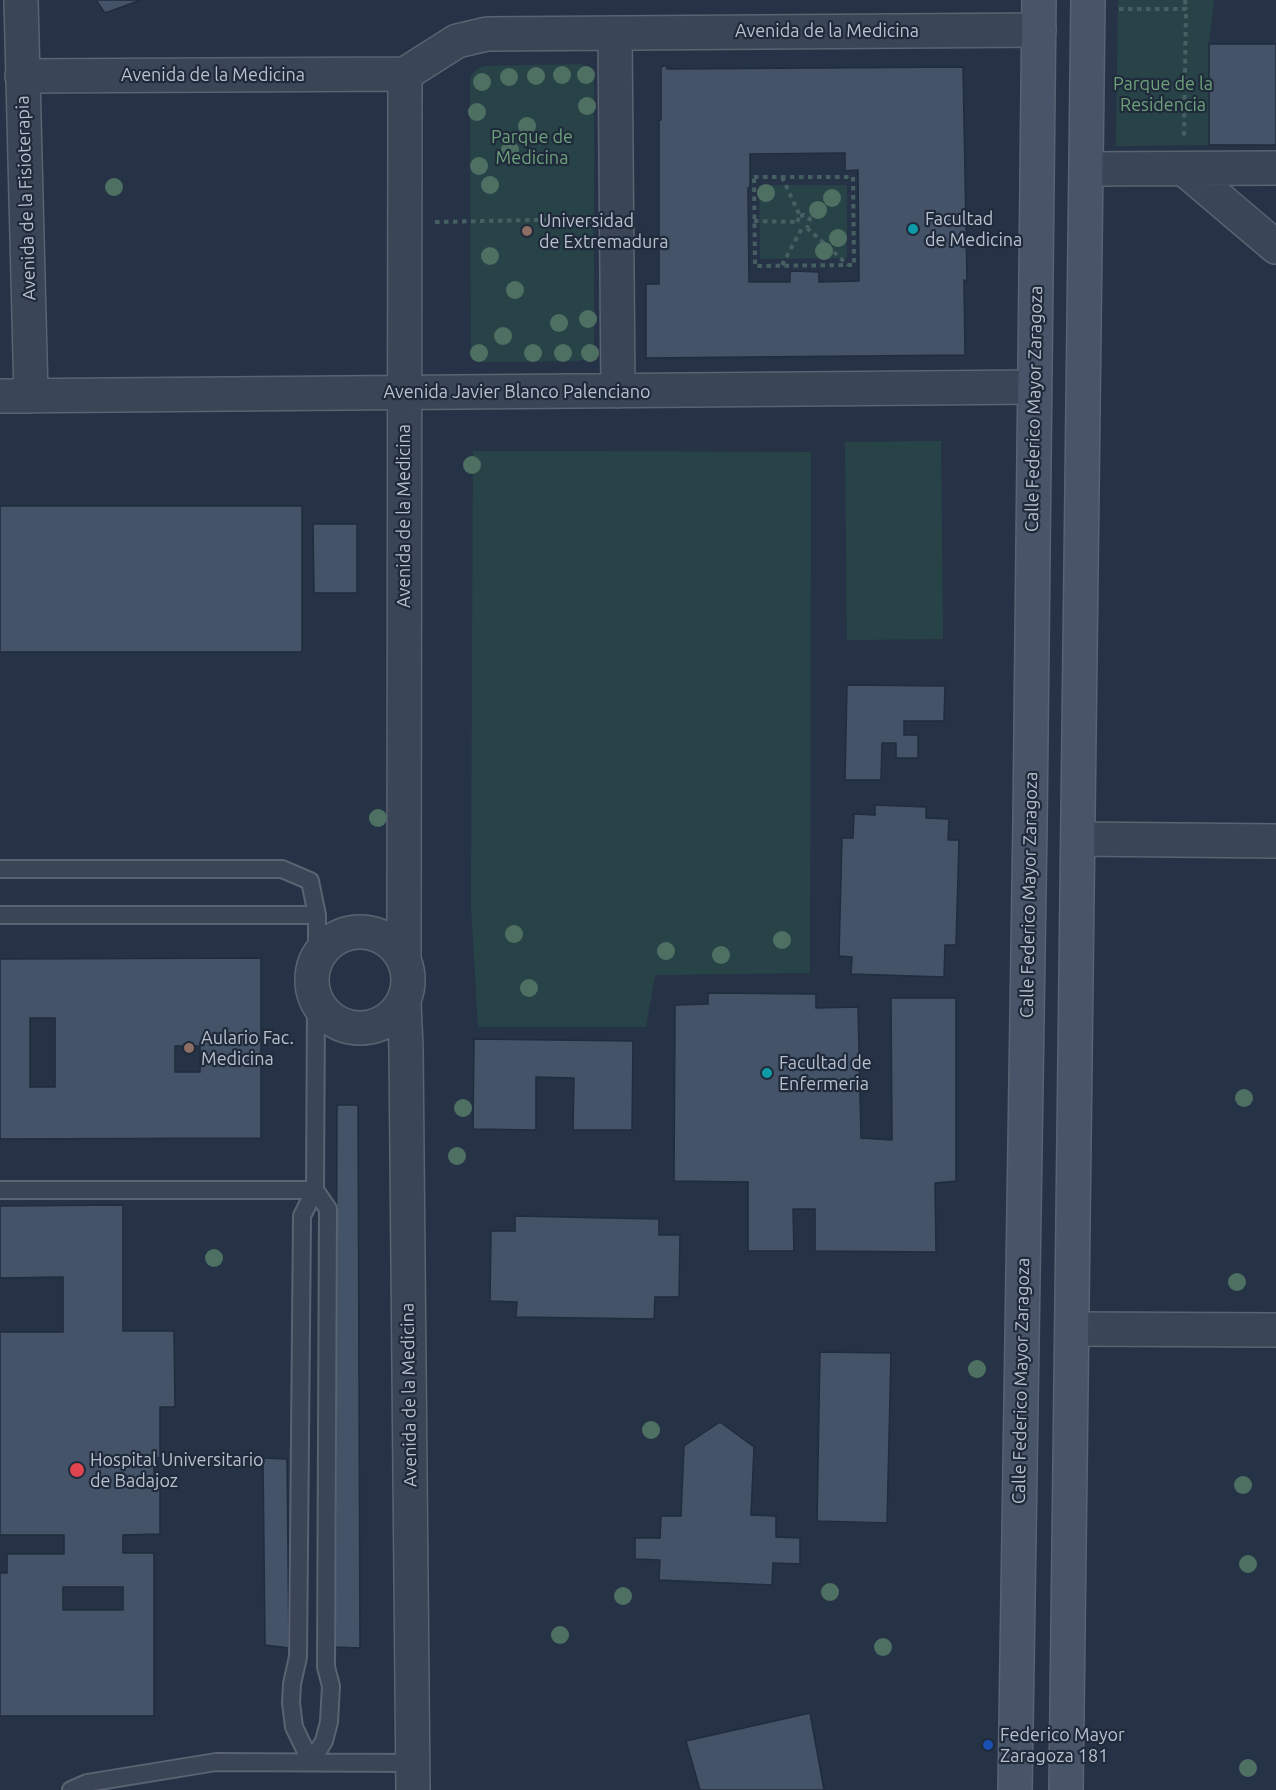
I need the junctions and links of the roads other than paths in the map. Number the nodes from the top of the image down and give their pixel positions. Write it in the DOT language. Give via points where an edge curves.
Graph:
graph roads {
  1 [pos="21,0"];
  2 [pos="1088,5"];
  3 [pos="1039,15"];
  4 [pos="615,33"];
  5 [pos="405,74"];
  6 [pos="22,76"];
  7 [pos="1276,168"];
  8 [pos="1086,169"];
  9 [pos="1184,169"];
  10 [pos="1276,247"];
  11 [pos="1034,387"];
  12 [pos="618,391"];
  13 [pos="404,392"];
  14 [pos="16,396"];
  15 [pos="1078,839"];
  16 [pos="1276,841"];
  17 [pos="0,869"];
  18 [pos="0,915"];
  19 [pos="317,915"];
  20 [pos="317,957"];
  21 [pos="404,958"];
  22 [pos="404,1001"];
  23 [pos="316,1002"];
  24 [pos="0,1190"];
  25 [pos="315,1190"];
  26 [pos="1072,1329"];
  27 [pos="1276,1330"];
  28 [pos="311,1762"];
  29 [pos="413,1776"];
  30 [pos="71,1790"];
  31 [pos="1015,1790"];
  32 [pos="1066,1790"];
  1 -- 6 [label="street, Avenida de la Fisioterapia"];
  2 -- 8 [label="main road"];
  3 -- 4 [label="street, Avenida de la Medicina"];
  3 -- 11 [label="main road, Calle Federico Mayor Zaragoza"];
  4 -- 5 [label="street, Avenida de la Medicina" via="487,34 457,41"];
  4 -- 12 [label="street"];
  5 -- 6 [label="street, Avenida de la Medicina"];
  5 -- 13 [label="street, Avenida de la Medicina"];
  6 -- 14 [label="street, Avenida de la Fisioterapia"];
  7 -- 9 [label="street"];
  8 -- 9 [label="street"];
  8 -- 15 [label="main road"];
  9 -- 10 [label="street"];
  11 -- 12 [label="street, Avenida Javier Blanco Palenciano"];
  11 -- 31 [label="main road, Calle Federico Mayor Zaragoza"];
  12 -- 13 [label="street, Avenida Javier Blanco Palenciano"];
  13 -- 14 [label="street, Avenida Javier Blanco Palenciano"];
  13 -- 21 [label="street, Avenida de la Medicina"];
  15 -- 16 [label="street"];
  15 -- 26 [label="main road"];
  17 -- 19 [label="lane" via="282,869 310,881"];
  18 -- 19 [label="lane"];
  19 -- 20 [label="lane"];
  20 -- 21 [label="street" via="338,936 353,931 382,937"];
  20 -- 23 [label="street" via="311,987"];
  21 -- 22 [label="street" via="408,986"];
  22 -- 23 [label="street" via="396,1013 368,1028 338,1023"];
  22 -- 29 [label="street, Avenida de la Medicina"];
  23 -- 25 [label="lane"];
  24 -- 25 [label="lane"];
  25 -- 28 [label="lane" via="302,1216 298,1657 291,1703 294,1727"];
  25 -- 28 [label="lane" via="328,1209 326,1667 331,1686 324,1741"];
  26 -- 27 [label="street"];
  26 -- 32 [label="main road"];
  28 -- 29 [label="lane"];
  28 -- 30 [label="lane" via="216,1762 87,1783"];
}
